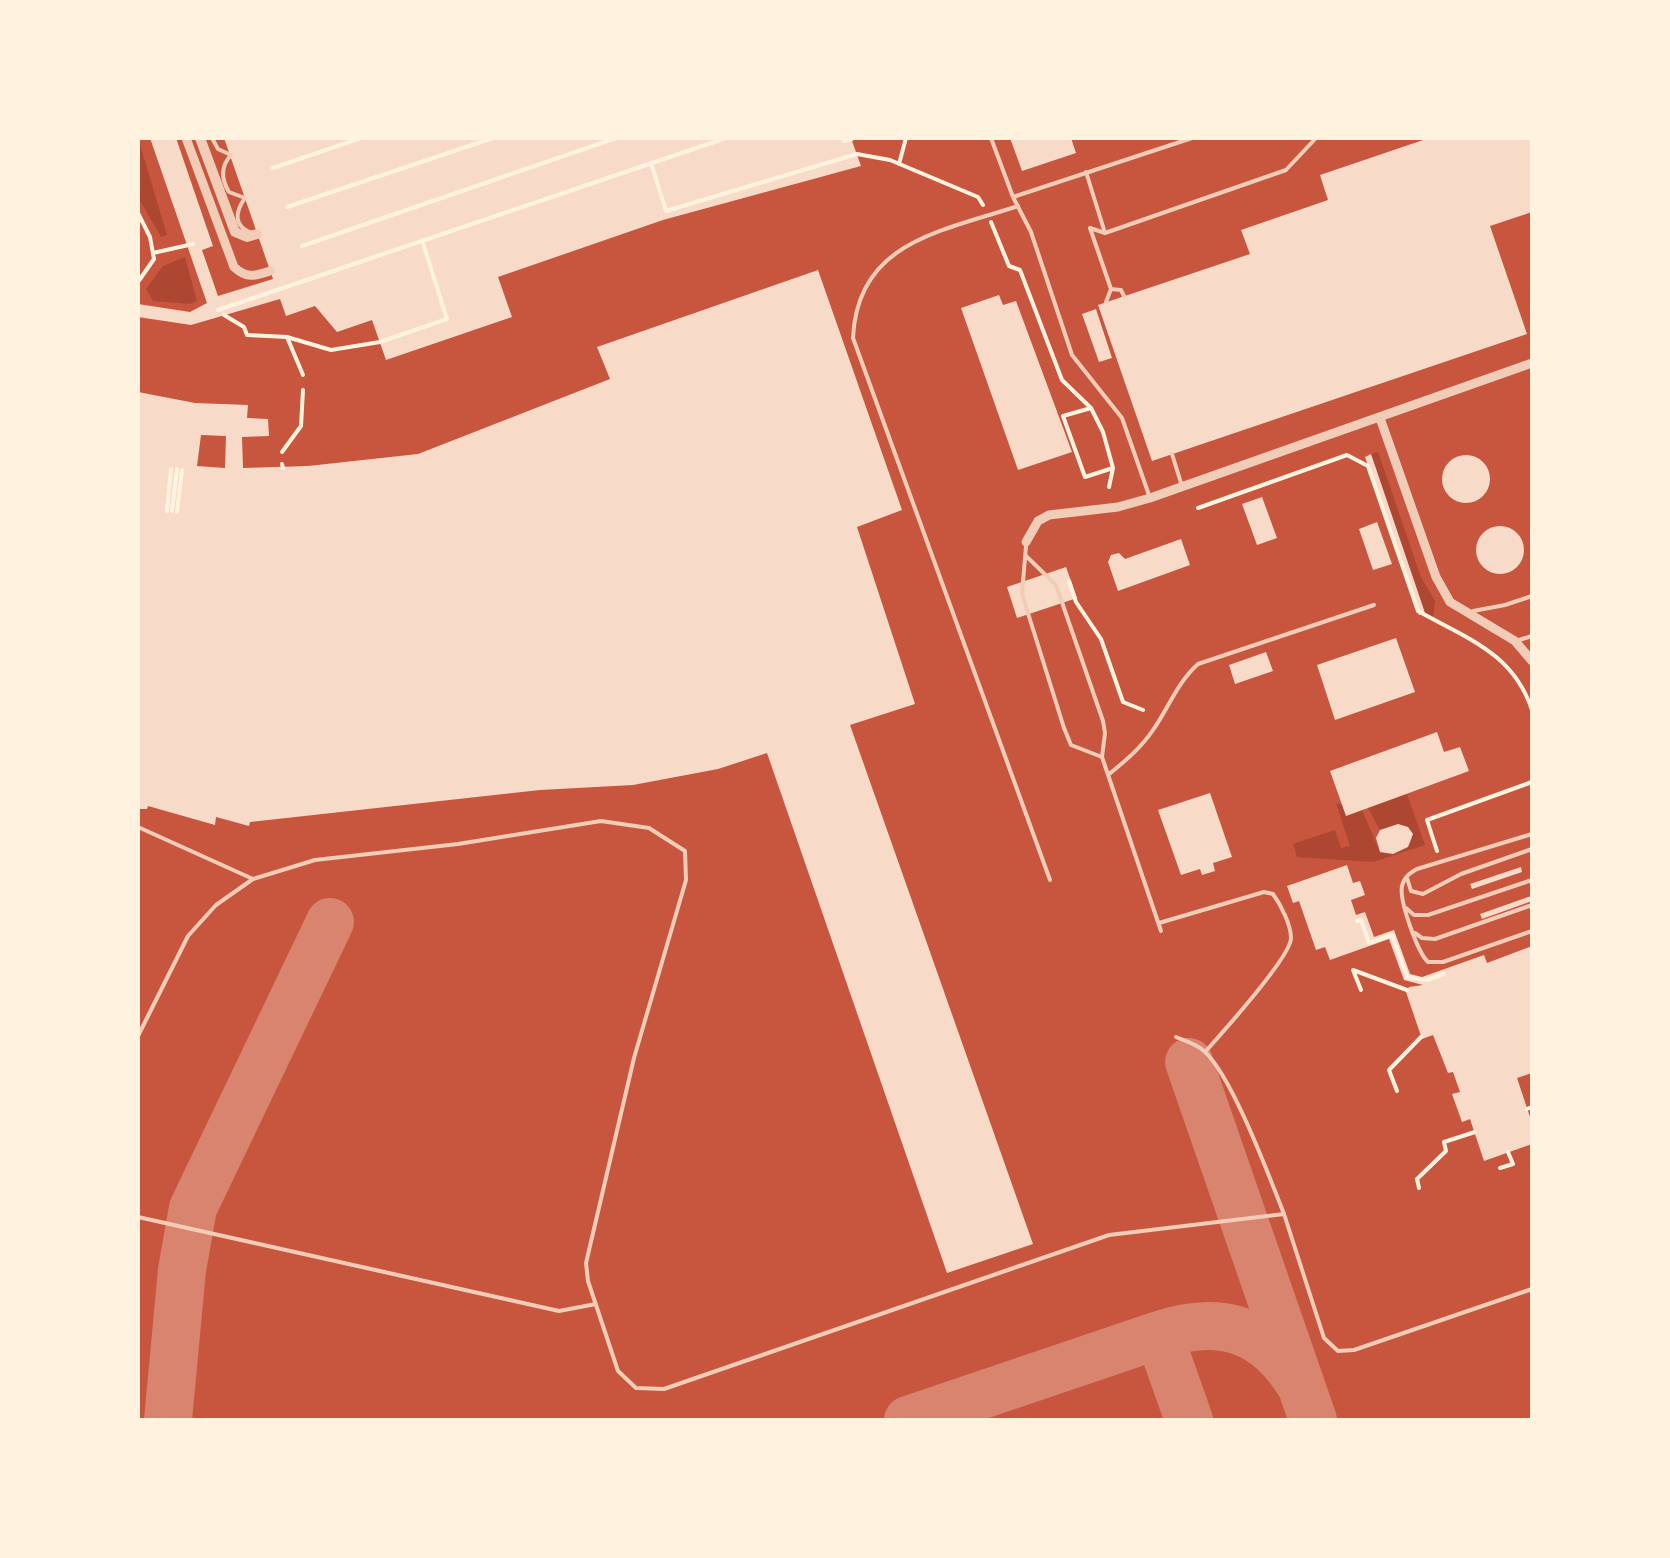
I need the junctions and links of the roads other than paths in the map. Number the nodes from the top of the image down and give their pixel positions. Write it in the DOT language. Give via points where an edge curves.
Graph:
graph roads {
  1 [pos="186,138"];
  2 [pos="200,138"];
  3 [pos="212,138"];
  4 [pos="991,138"];
  5 [pos="1192,138"];
  6 [pos="1316,138"];
  7 [pos="1086,172"];
  8 [pos="1014,197"];
  9 [pos="1018,206"];
  10 [pos="1105,233"];
  11 [pos="257,234"];
  12 [pos="270,271"];
  13 [pos="1111,289"];
  14 [pos="1124,296"];
  15 [pos="1106,302"];
  16 [pos="1532,363"];
  17 [pos="1380,418"];
  18 [pos="1172,454"];
  19 [pos="1182,486"];
  20 [pos="1150,498"];
  21 [pos="1026,542"];
  22 [pos="1026,556"];
  23 [pos="1532,596"];
  24 [pos="1374,604"];
  25 [pos="1463,612"];
  26 [pos="1532,636"];
  27 [pos="1515,641"];
  28 [pos="1532,661"];
  29 [pos="1102,758"];
  30 [pos="1108,776"];
  31 [pos="138,827"];
  32 [pos="1532,834"];
  33 [pos="1532,849"];
  34 [pos="1412,871"];
  35 [pos="253,879"];
  36 [pos="1050,880"];
  37 [pos="1532,880"];
  38 [pos="1404,906"];
  39 [pos="1532,906"];
  40 [pos="1159,923"];
  41 [pos="1412,930"];
  42 [pos="1162,931"];
  43 [pos="1532,931"];
  44 [pos="138,1036"];
  45 [pos="1176,1038"];
  46 [pos="1206,1052"];
  47 [pos="1284,1214"];
  48 [pos="138,1217"];
  49 [pos="1532,1289"];
  50 [pos="596,1304"];
  1 -- 12 [label="street" via="234,267 243,276"];
  2 -- 11 [label="street" via="235,232"];
  3 -- 11 [label="lane" via="231,155 222,167 229,192 246,198 237,220"];
  4 -- 8 [label="lane"];
  5 -- 7 [label="lane"];
  6 -- 10 [label="lane" via="1286,170"];
  7 -- 8 [label="lane"];
  7 -- 10 [label="lane"];
  8 -- 9 [label="lane"];
  9 -- 20 [label="lane" via="1072,355 1122,418"];
  9 -- 36 [label="lane" via="893,253 864,288 853,338"];
  10 -- 13 [label="lane" via="1090,228"];
  13 -- 14 [label="lane"];
  13 -- 15 [label="lane"];
  16 -- 17 [label="street"];
  17 -- 19 [label="street"];
  17 -- 25 [label="street" via="1436,576"];
  18 -- 19 [label="lane"];
  19 -- 20 [label="street"];
  20 -- 21 [label="street" via="1049,516"];
  21 -- 22 [label="lane"];
  22 -- 29 [label="lane" via="1056,585 1103,721"];
  22 -- 29 [label="lane" via="1022,594 1064,728 1071,745"];
  23 -- 25 [label="lane"];
  24 -- 30 [label="lane" via="1198,664 1181,680 1152,732"];
  25 -- 27 [label="street"];
  26 -- 27 [label="lane"];
  27 -- 28 [label="street"];
  29 -- 30 [label="lane"];
  30 -- 40 [label="lane"];
  31 -- 35 [label="lane"];
  32 -- 34 [label="lane"];
  33 -- 34 [label="lane" via="1423,894 1409,889"];
  34 -- 38 [label="lane" via="1402,886"];
  35 -- 44 [label="lane" via="188,936"];
  35 -- 50 [label="lane" via="314,860 601,821 649,828 685,851 686,880 634,1058 588,1255"];
  37 -- 38 [label="lane" via="1428,916"];
  38 -- 41 [label="lane"];
  39 -- 41 [label="lane" via="1434,939"];
  40 -- 42 [label="lane"];
  40 -- 46 [label="lane" via="1256,892 1274,894 1279,902 1290,944"];
  41 -- 43 [label="lane" via="1423,958 1433,963"];
  45 -- 46 [label="lane"];
  46 -- 47 [label="lane" via="1256,1144"];
  47 -- 49 [label="lane" via="1324,1338 1338,1351"];
  47 -- 50 [label="lane" via="1108,1235 664,1389 636,1388 623,1378"];
  48 -- 50 [label="lane" via="559,1311"];
}
